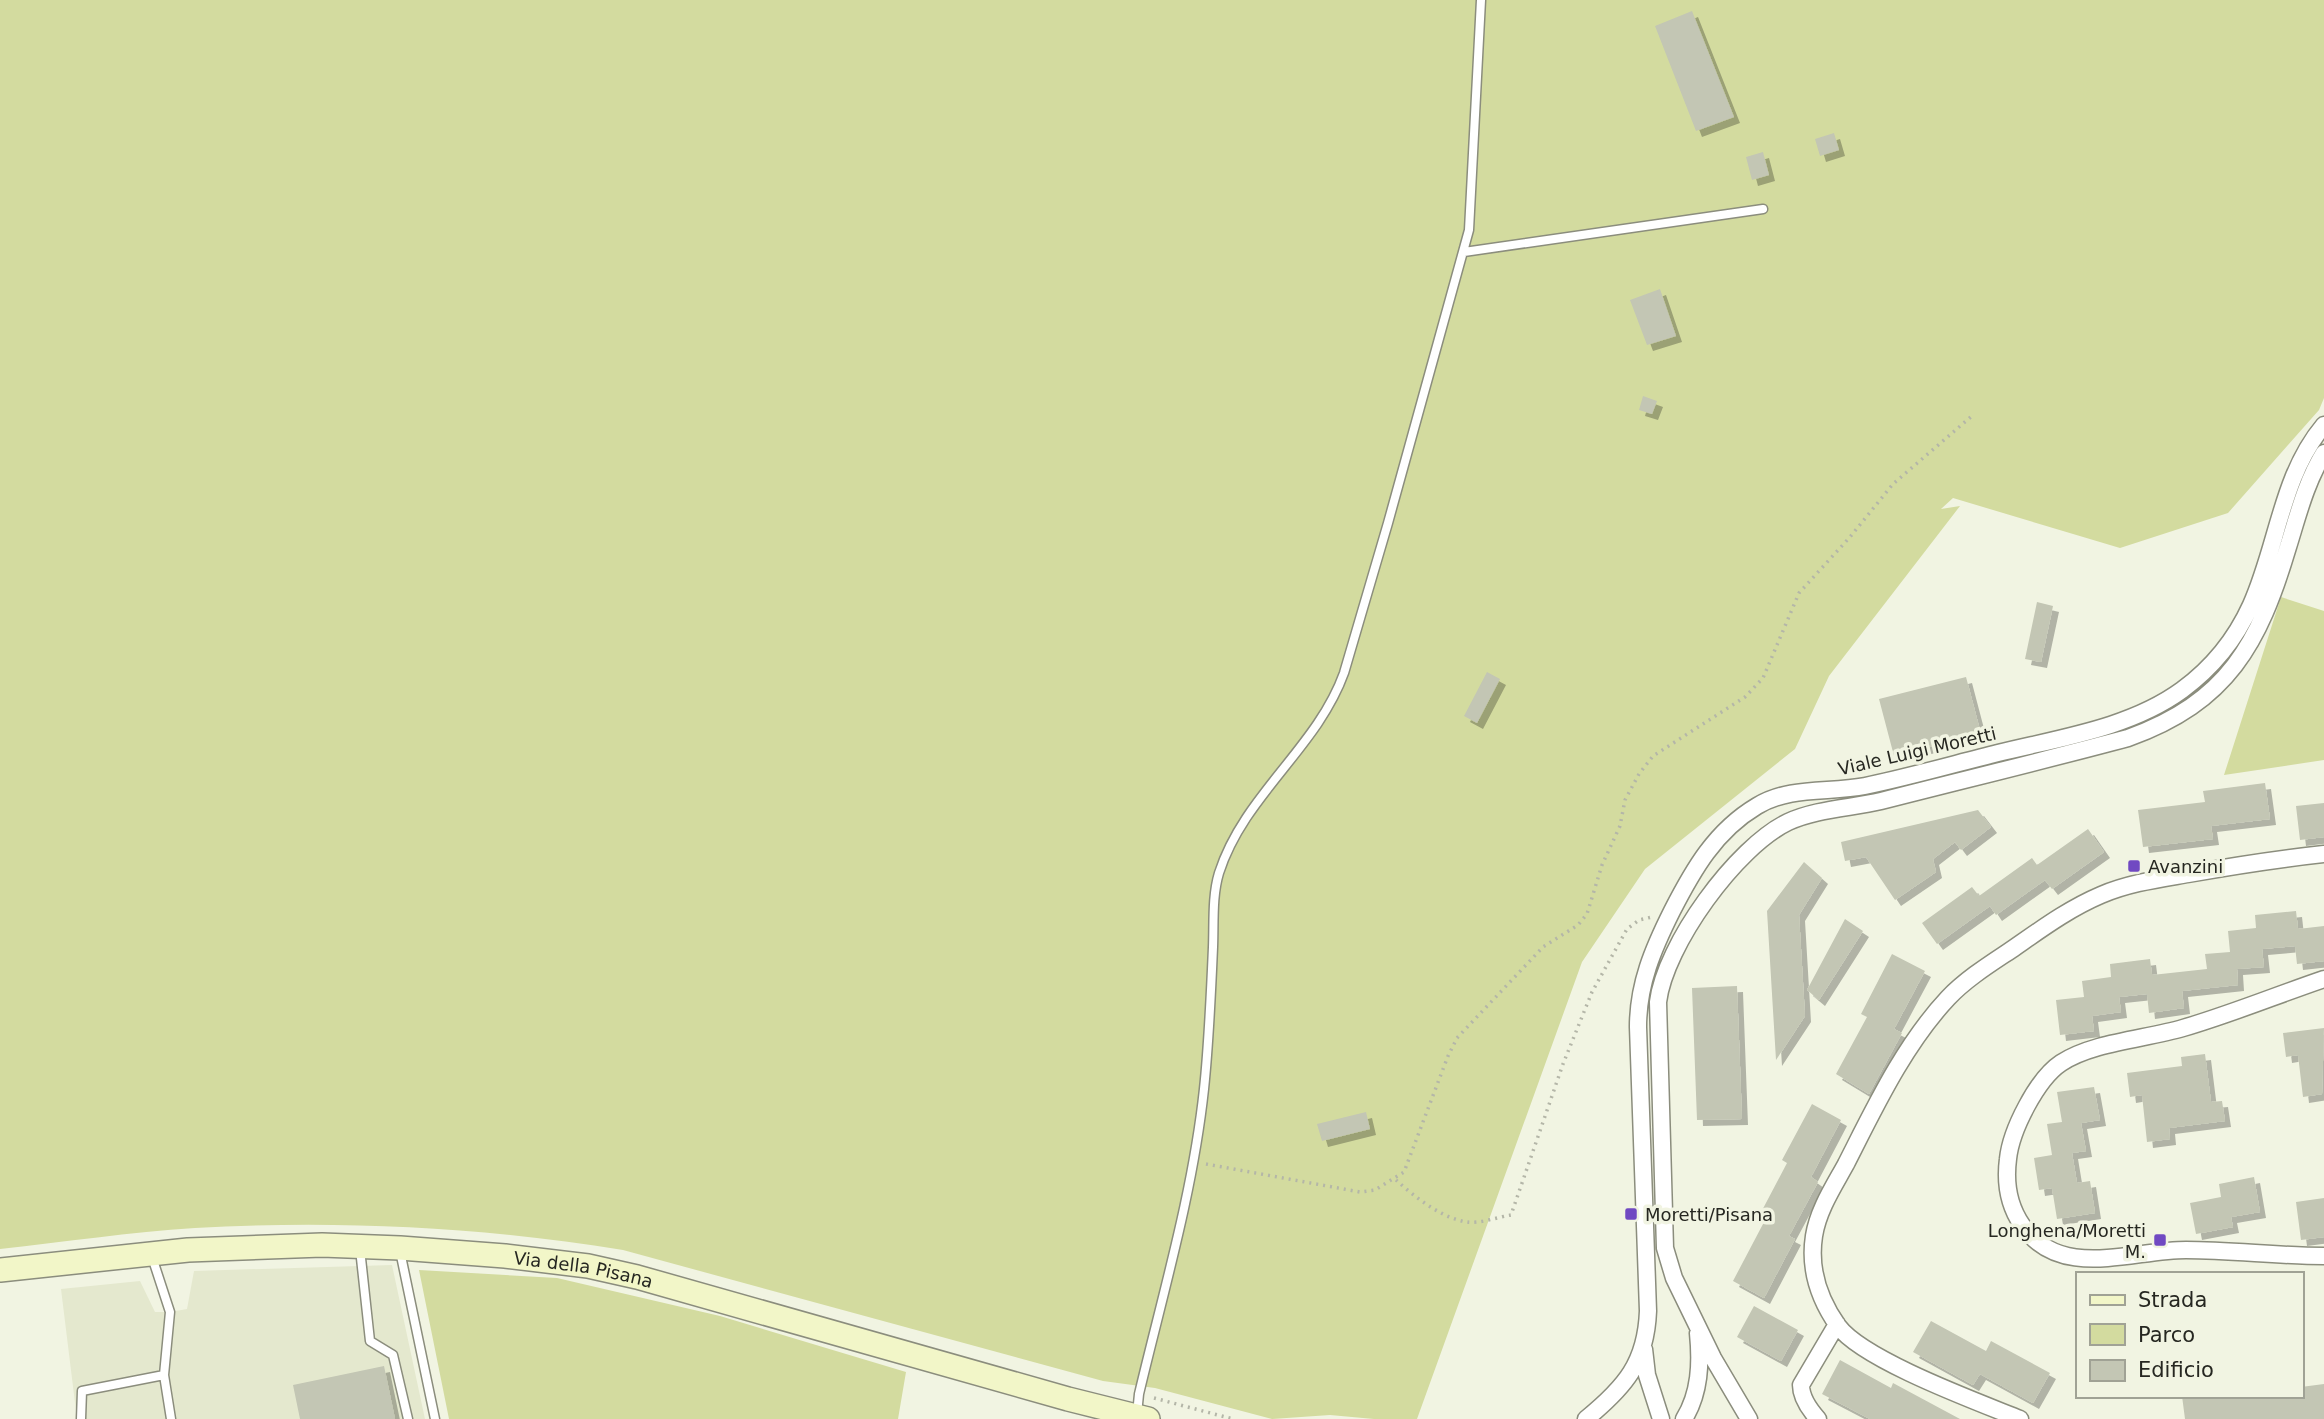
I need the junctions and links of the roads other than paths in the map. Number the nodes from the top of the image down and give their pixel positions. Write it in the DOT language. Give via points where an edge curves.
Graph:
graph roads {
  1 [pos="1481,0"];
  2 [pos="1763,209"];
  3 [pos="1464,252"];
  4 [pos="2324,425"];
  5 [pos="2324,453"];
  6 [pos="1783,794"];
  7 [pos="2324,854"];
  8 [pos="1699,913"];
  9 [pos="2324,979"];
  10 [pos="360,1246"];
  11 [pos="400,1248"];
  12 [pos="151,1254"];
  13 [pos="2324,1256"];
  14 [pos="0,1270"];
  15 [pos="1696,1323"];
  16 [pos="1837,1324"];
  17 [pos="1643,1347"];
  18 [pos="164,1375"];
  19 [pos="1142,1418"];
  20 [pos="80,1419"];
  21 [pos="171,1419"];
  22 [pos="408,1419"];
  23 [pos="435,1419"];
  24 [pos="1586,1419"];
  25 [pos="1661,1419"];
  26 [pos="1684,1419"];
  27 [pos="1749,1419"];
  28 [pos="1818,1419"];
  29 [pos="2020,1419"];
  1 -- 3 [label="lane" via="1469,230"];
  2 -- 3 [label="lane"];
  3 -- 19 [label="lane" via="1337,692 1318,724 1244,818 1218,877 1204,1087 1193,1162 1139,1394"];
  4 -- 6 [label="street, Viale Luigi Moretti" via="2296,469 2257,590 2240,626 2219,655 2178,693 2135,716 2078,733 1866,786"];
  5 -- 8 [label="street" via="2307,486 2258,631 2235,665 2197,702 2166,722 2127,738 1787,823 1742,857"];
  6 -- 8 [label="street" via="1731,838 1704,871 1693,891"];
  6 -- 17 [label="street, Viale Luigi Moretti" via="1746,813 1715,841 1690,875 1645,973 1638,1017 1648,1311"];
  7 -- 16 [label="street" via="2237,865 2111,891 2057,918 1949,998 1902,1060 1818,1221 1814,1274"];
  8 -- 15 [label="street" via="1665,971 1657,1037 1665,1248"];
  9 -- 13 [label="street" via="2192,1026 2063,1061 2044,1079 2029,1104 2011,1145 2007,1187 2025,1230 2042,1245 2071,1258 2185,1250"];
  10 -- 11 [label="main road, Via della Pisana"];
  10 -- 12 [label="main road, Via della Pisana"];
  10 -- 22 [label="lane" via="370,1340 394,1354"];
  11 -- 19 [label="main road, Via della Pisana" via="505,1256 621,1273"];
  11 -- 23 [label="lane"];
  12 -- 14 [label="main road, Via della Pisana"];
  12 -- 18 [label="lane" via="170,1312"];
  15 -- 26 [label="street" via="1699,1372"];
  15 -- 27 [label="street"];
  16 -- 28 [label="street" via="1801,1385 1806,1403"];
  16 -- 29 [label="street" via="1848,1337 1880,1357"];
  17 -- 24 [label="street, Viale Luigi Moretti" via="1629,1377"];
  17 -- 25 [label="street, Viale Luigi Moretti"];
  18 -- 20 [label="lane" via="82,1391"];
  18 -- 21 [label="lane"];
}
